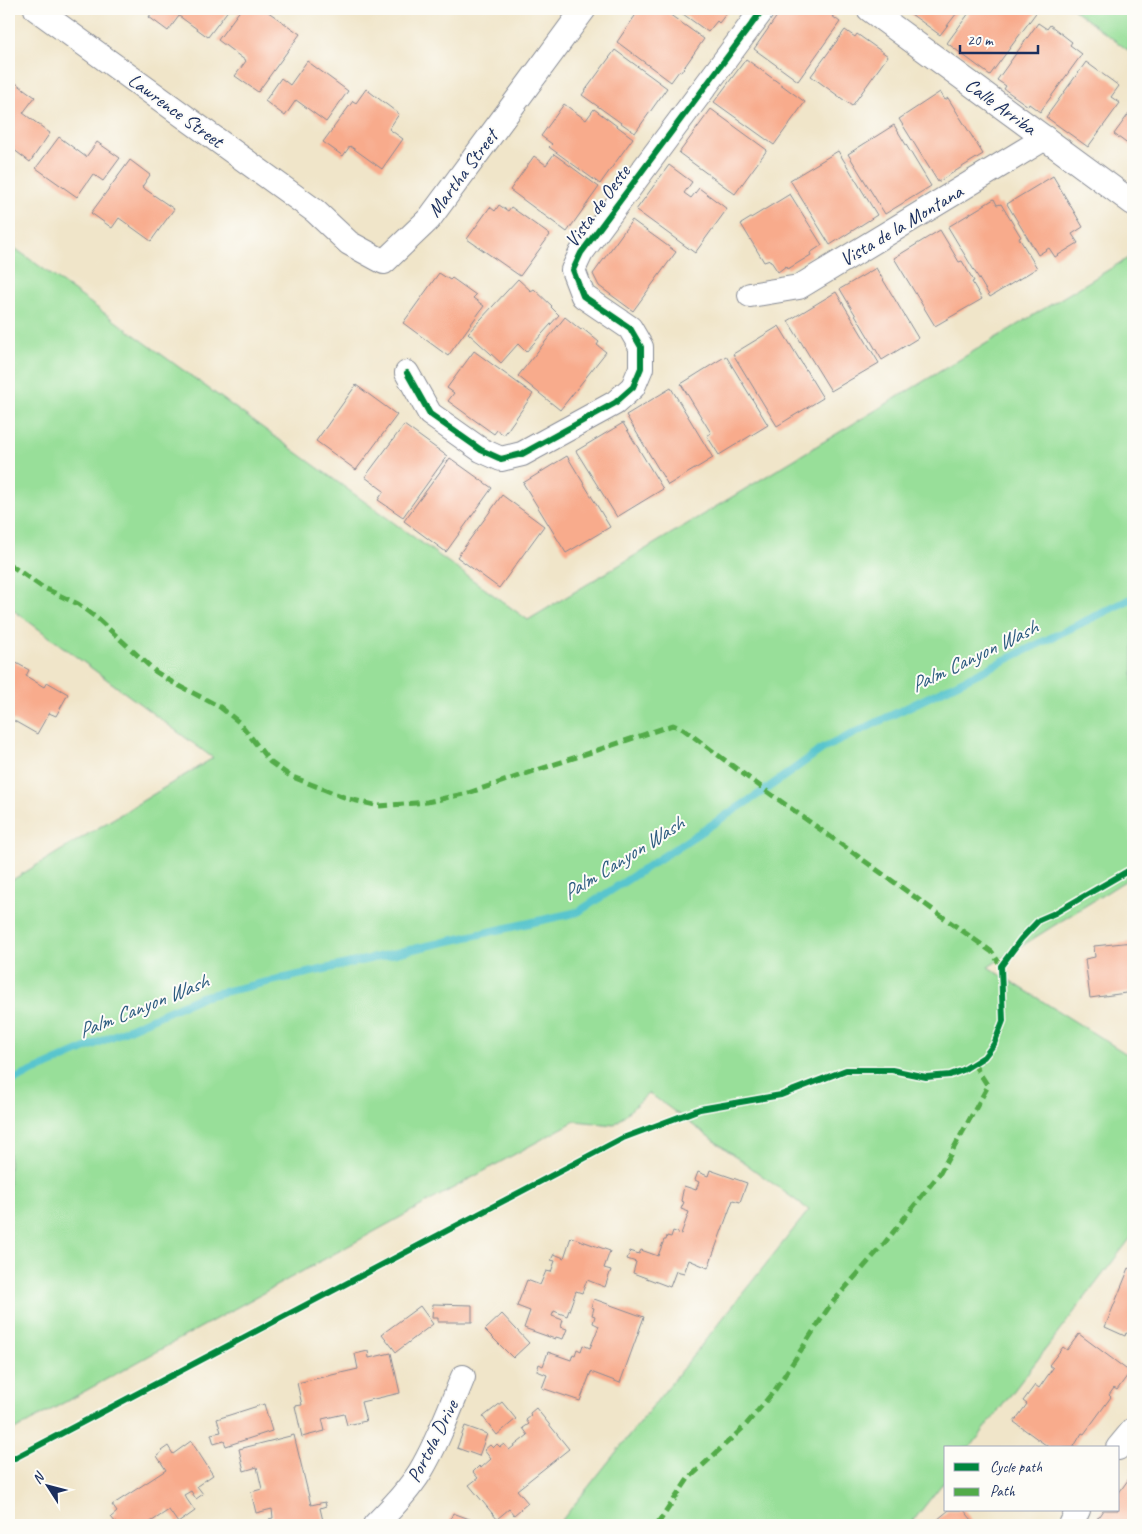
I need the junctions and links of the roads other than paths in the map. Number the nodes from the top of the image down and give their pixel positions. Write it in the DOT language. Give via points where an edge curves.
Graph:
graph roads {
  1 [pos="36,9"];
  2 [pos="584,9"];
  3 [pos="763,9"];
  4 [pos="869,9"];
  5 [pos="1045,138"];
  6 [pos="1133,203"];
  7 [pos="315,211"];
  8 [pos="750,295"];
  9 [pos="406,373"];
  10 [pos="463,1376"];
  11 [pos="1133,1430"];
  12 [pos="1120,1446"];
  13 [pos="1077,1512"];
  14 [pos="375,1525"];
  15 [pos="1071,1525"];
  1 -- 7 [label="street, Lawrence Street"];
  2 -- 7 [label="street, Martha Street" via="429,219 384,262 349,243"];
  3 -- 9 [label="street, Vista de Oeste" via="581,253 573,270 583,296 630,328 641,347 641,368 633,387 615,403 522,454 502,458 481,450 430,414"];
  4 -- 5 [label="street, Calle Arriba"];
  5 -- 6 [label="street, Calle Arriba"];
  5 -- 8 [label="street, Vista de la Montana" via="799,287"];
  10 -- 14 [label="street, Portola Drive" via="420,1473"];
  11 -- 12 [label="street"];
  13 -- 15 [label="street"];
}
